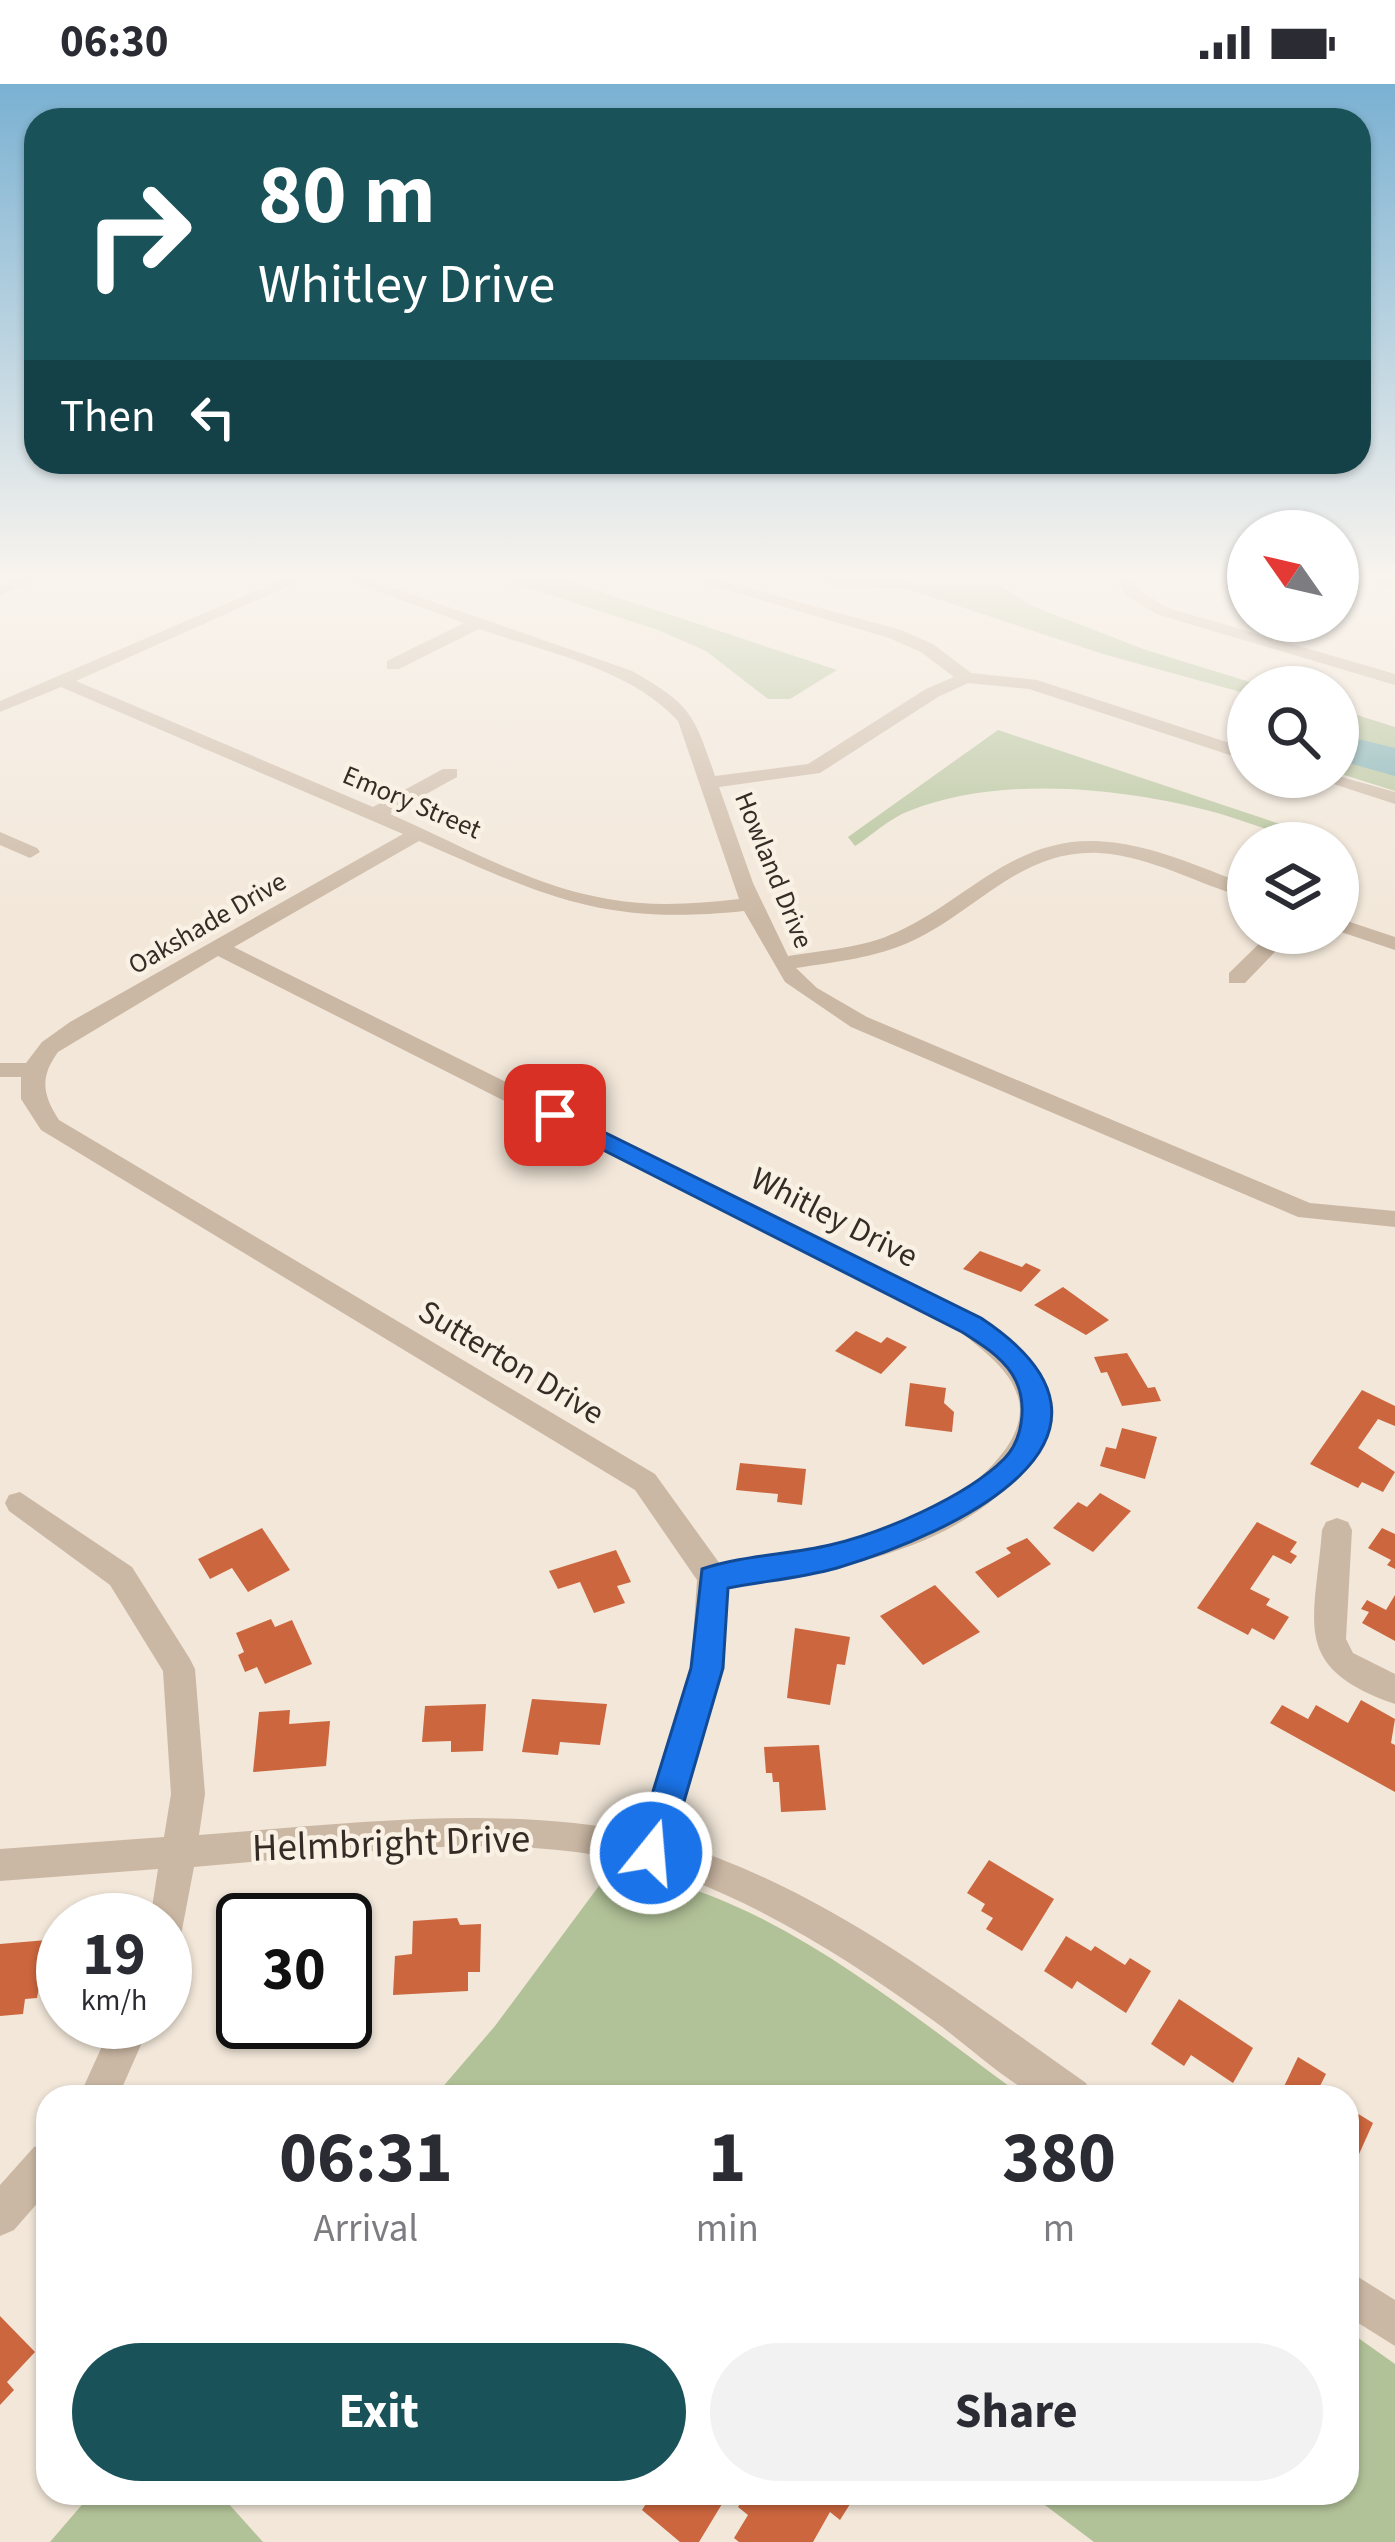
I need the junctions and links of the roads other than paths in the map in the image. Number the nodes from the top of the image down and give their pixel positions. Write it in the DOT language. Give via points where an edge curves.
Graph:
graph roads {
  1 [pos="37,691"];
  2 [pos="87,691"];
  3 [pos="654,691"];
  4 [pos="937,691"];
  5 [pos="1051,691"];
  6 [pos="0,707"];
  7 [pos="1227,748"];
  8 [pos="450,773"];
  9 [pos="710,782"];
  10 [pos="1359,788"];
  11 [pos="1395,798"];
  12 [pos="374,815"];
  13 [pos="418,833"];
  14 [pos="0,838"];
  15 [pos="29,852"];
  16 [pos="1227,885"];
  17 [pos="754,904"];
  18 [pos="1359,931"];
  19 [pos="1395,944"];
  20 [pos="218,948"];
  21 [pos="1261,954"];
  22 [pos="782,964"];
  23 [pos="1237,978"];
  24 [pos="0,1070"];
  25 [pos="33,1070"];
  26 [pos="1395,1219"];
  27 [pos="20,1503"];
  28 [pos="1337,1530"];
  29 [pos="713,1578"];
  30 [pos="1395,1690"];
  31 [pos="179,1852"];
  32 [pos="651,1853"];
  33 [pos="0,1865"];
  34 [pos="172,1893"];
  35 [pos="120,2049"];
  36 [pos="103,2085"];
  37 [pos="1055,2085"];
  38 [pos="36,2176"];
  39 [pos="0,2216"];
  40 [pos="1359,2300"];
  41 [pos="1395,2325"];
  1 -- 6 [label="street"];
  2 -- 12 [label="street, Emory Street"];
  3 -- 9 [label="street, Howland Drive" via="687,720"];
  4 -- 9 [label="street" via="813,769"];
  5 -- 7 [label="street"];
  8 -- 12 [label="street"];
  9 -- 17 [label="street, Howland Drive"];
  10 -- 11 [label="street"];
  12 -- 13 [label="street, Emory Street"];
  13 -- 17 [label="street, Emory Street" via="604,909"];
  13 -- 20 [label="street, Oakshade Drive"];
  14 -- 15 [label="street"];
  16 -- 22 [label="street" via="1143,855 1082,846 1025,855 950,914 897,940"];
  17 -- 22 [label="street, Howland Drive"];
  18 -- 19 [label="street"];
  20 -- 25 [label="street, Oakshade Drive" via="78,1027"];
  20 -- 29 [label="street, Whitley Drive" via="971,1325 1007,1349 1031,1380 1038,1424 1017,1465 957,1506 831,1558"];
  21 -- 23 [label="street"];
  22 -- 26 [label="street, Howland Drive" via="806,992 860,1022 1257,1192 1306,1211"];
  24 -- 25 [label="street"];
  25 -- 29 [label="street, Sutterton Drive" via="33,1099 50,1126 645,1482"];
  27 -- 31 [label="street" via="121,1576 179,1669 188,1794"];
  28 -- 30 [label="street" via="1330,1640 1341,1662"];
  29 -- 32 [label="street" via="707,1668"];
  31 -- 32 [label="street, Helmbright Drive" via="499,1831"];
  31 -- 33 [label="street, Helmbright Drive"];
  31 -- 34 [label="street"];
  32 -- 37 [label="street, Helmbright Drive" via="787,1906"];
  35 -- 36 [label="street"];
  38 -- 39 [label="street"];
  40 -- 41 [label="street"];
}
